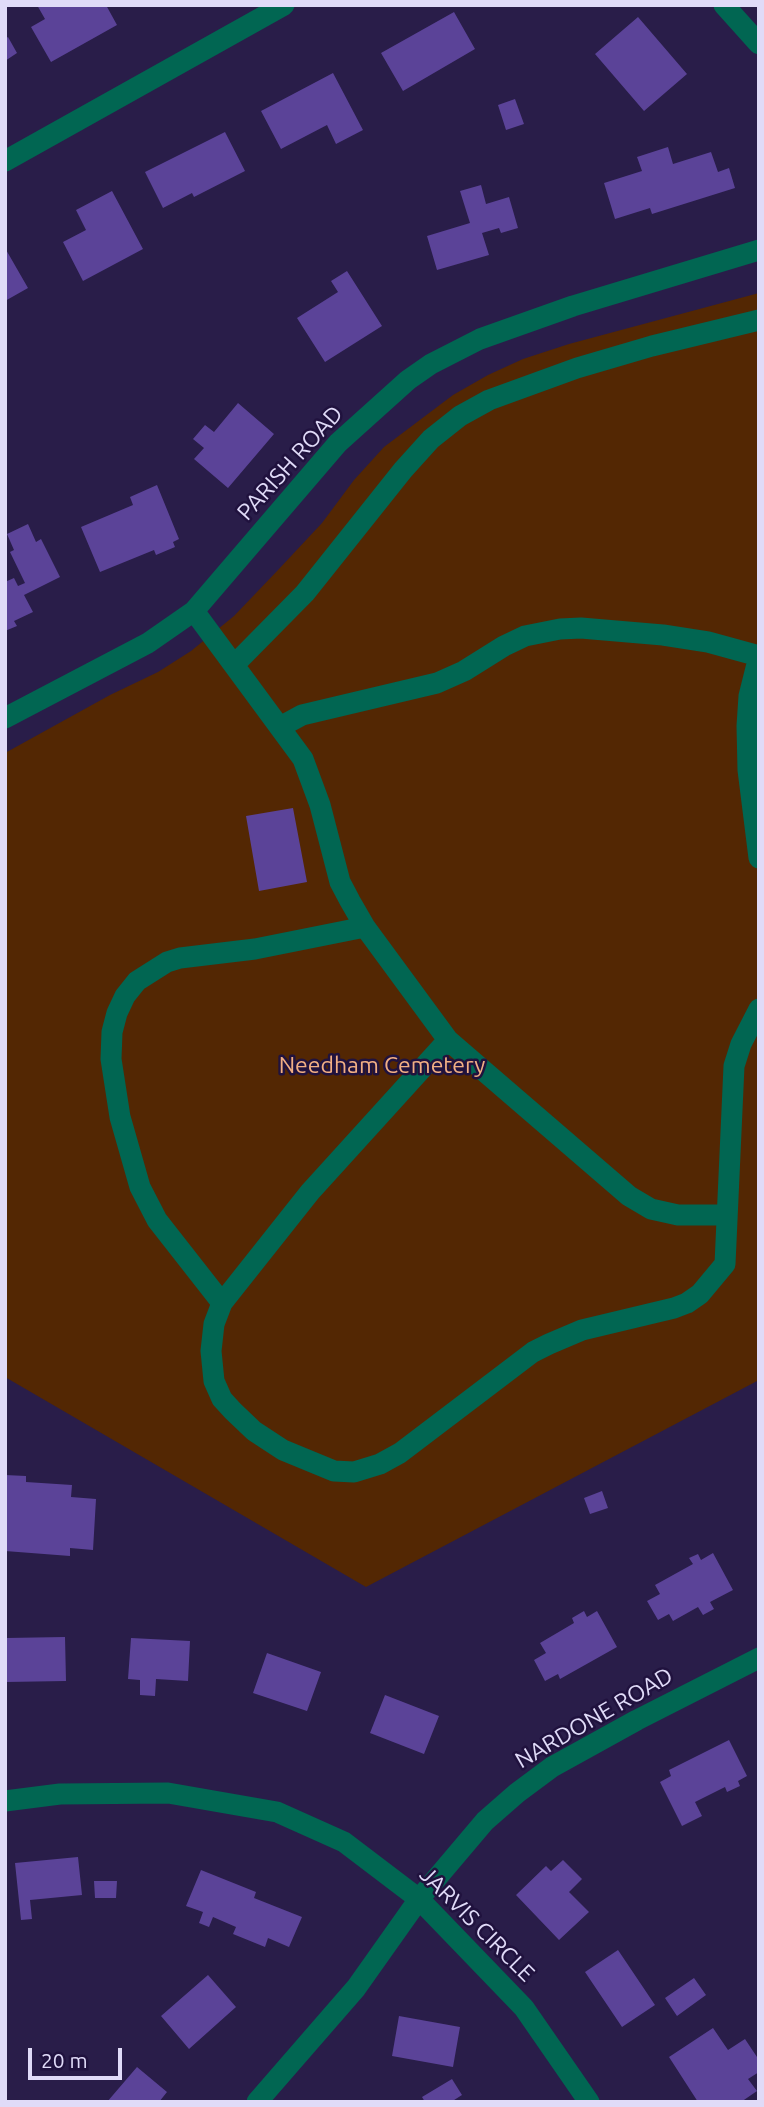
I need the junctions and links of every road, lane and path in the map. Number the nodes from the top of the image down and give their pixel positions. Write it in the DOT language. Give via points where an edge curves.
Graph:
graph roads {
  1 [pos="284,5"];
  2 [pos="724,5"];
  3 [pos="759,44"];
  4 [pos="5,161"];
  5 [pos="759,250"];
  6 [pos="759,320"];
  7 [pos="194,611"];
  8 [pos="759,656"];
  9 [pos="235,664"];
  10 [pos="5,718"];
  11 [pos="280,727"];
  12 [pos="759,858"];
  13 [pos="365,927"];
  14 [pos="759,1009"];
  15 [pos="448,1040"];
  16 [pos="726,1215"];
  17 [pos="222,1303"];
  18 [pos="759,1658"];
  19 [pos="5,1801"];
  20 [pos="419,1899"];
  21 [pos="257,2102"];
  22 [pos="589,2102"];
  1 -- 4 [label="street"];
  2 -- 3 [label="street"];
  5 -- 7 [label="street, PARISH ROAD" via="573,306 480,339 431,364 338,443"];
  6 -- 9 [label="street" via="577,368 489,400 460,416 422,449 305,593"];
  7 -- 9 [label="street"];
  7 -- 10 [label="street, PARISH ROAD" via="148,643"];
  8 -- 11 [label="street" via="663,635 560,628 525,636 437,683 302,715"];
  8 -- 12 [label="street" via="747,726"];
  9 -- 11 [label="street"];
  11 -- 13 [label="street" via="313,782 340,882"];
  13 -- 15 [label="street"];
  13 -- 17 [label="street" via="167,962 137,981 117,1013 110,1059 140,1187 157,1220"];
  14 -- 16 [label="street" via="734,1066"];
  15 -- 16 [label="street" via="629,1196 651,1209 678,1215"];
  15 -- 17 [label="street" via="310,1192"];
  16 -- 17 [label="street" via="725,1264 687,1303 582,1330 533,1352 400,1453 354,1472 334,1471 283,1450 254,1431 222,1399 210,1361 214,1324"];
  18 -- 20 [label="street, NARDONE ROAD" via="552,1767 485,1821"];
  19 -- 20 [label="street, JARVIS CIRCLE" via="60,1794 168,1793 277,1812 344,1842"];
  20 -- 21 [label="street, NARDONE ROAD" via="356,1988"];
  20 -- 22 [label="street, JARVIS CIRCLE" via="524,2008"];
}
